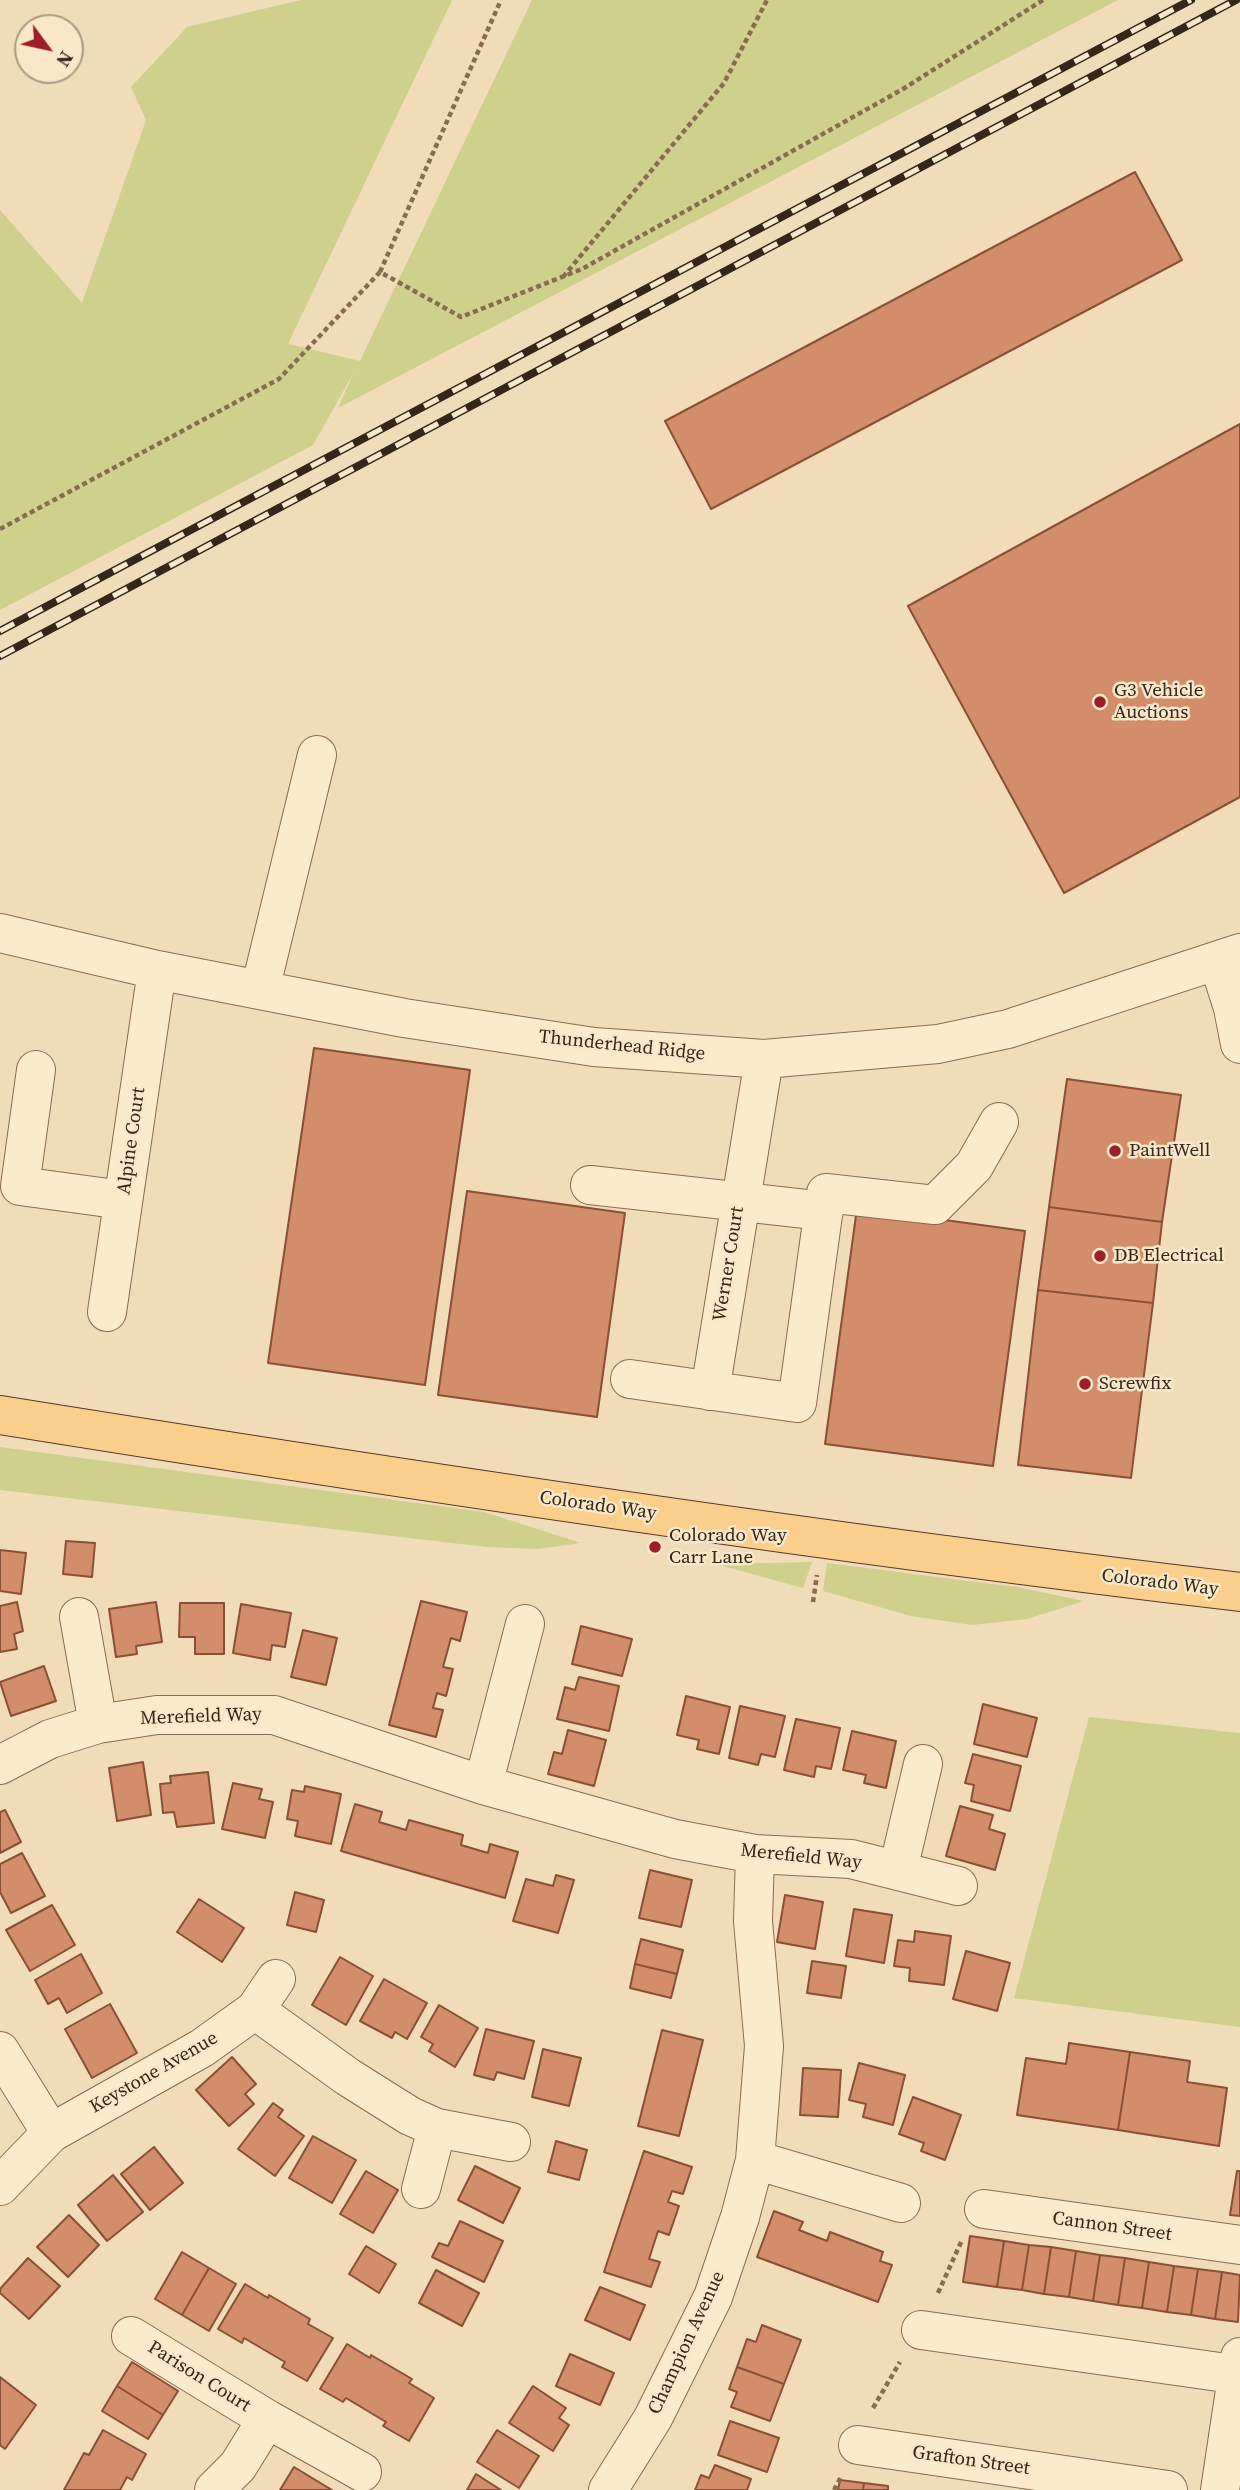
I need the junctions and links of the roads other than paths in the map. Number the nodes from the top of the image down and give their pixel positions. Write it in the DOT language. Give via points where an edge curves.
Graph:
graph roads {
  1 [pos="317,755"];
  2 [pos="0,933"];
  3 [pos="1229,957"];
  4 [pos="157,970"];
  5 [pos="260,990"];
  6 [pos="1240,1044"];
  7 [pos="764,1059"];
  8 [pos="36,1070"];
  9 [pos="999,1122"];
  10 [pos="590,1185"];
  11 [pos="123,1200"];
  12 [pos="739,1201"];
  13 [pos="824,1211"];
  14 [pos="107,1312"];
  15 [pos="631,1379"];
  16 [pos="710,1391"];
  17 [pos="0,1415"];
  18 [pos="1240,1592"];
  19 [pos="79,1617"];
  20 [pos="525,1624"];
  21 [pos="98,1724"];
  22 [pos="923,1764"];
  23 [pos="0,1765"];
  24 [pos="483,1785"];
  25 [pos="755,1854"];
  26 [pos="898,1870"];
  27 [pos="958,1886"];
  28 [pos="276,1979"];
  29 [pos="255,2010"];
  30 [pos="0,2051"];
  31 [pos="438,2128"];
  32 [pos="51,2133"];
  33 [pos="512,2142"];
  34 [pos="755,2160"];
  35 [pos="0,2186"];
  36 [pos="421,2189"];
  37 [pos="901,2203"];
  38 [pos="984,2208"];
  39 [pos="1240,2245"];
  40 [pos="921,2330"];
  41 [pos="131,2336"];
  42 [pos="1239,2369"];
  43 [pos="267,2419"];
  44 [pos="858,2445"];
  45 [pos="362,2472"];
  46 [pos="214,2490"];
  47 [pos="608,2490"];
  48 [pos="1168,2490"];
  49 [pos="1220,2490"];
  1 -- 5 [label="street"];
  2 -- 4 [label="street, Thunderhead Ridge"];
  3 -- 6 [label="street"];
  3 -- 7 [label="street, Thunderhead Ridge" via="1008,1029 938,1044"];
  4 -- 5 [label="street, Thunderhead Ridge"];
  4 -- 11 [label="street, Alpine Court"];
  5 -- 7 [label="street, Thunderhead Ridge" via="594,1047"];
  7 -- 12 [label="street, Werner Court"];
  8 -- 11 [label="street" via="20,1186"];
  9 -- 13 [label="street" via="974,1166 935,1205 826,1193"];
  10 -- 12 [label="street"];
  11 -- 14 [label="street, Alpine Court"];
  12 -- 13 [label="street"];
  12 -- 16 [label="street, Werner Court"];
  13 -- 16 [label="street" via="797,1403"];
  15 -- 16 [label="street"];
  17 -- 18 [label="main road, Colorado Way" via="334,1468"];
  19 -- 21 [label="street"];
  20 -- 24 [label="street"];
  21 -- 23 [label="street, Merefield Way" via="50,1739"];
  21 -- 24 [label="street, Merefield Way" via="157,1715 274,1715"];
  22 -- 26 [label="street"];
  24 -- 25 [label="street, Merefield Way" via="675,1839"];
  25 -- 26 [label="street, Merefield Way" via="851,1859"];
  25 -- 34 [label="street, Champion Avenue" via="753,1921 764,2046"];
  26 -- 27 [label="street, Merefield Way"];
  28 -- 29 [label="street, Keystone Avenue"];
  29 -- 31 [label="street" via="348,2077"];
  29 -- 32 [label="street, Keystone Avenue" via="202,2048"];
  30 -- 32 [label="street"];
  31 -- 33 [label="street"];
  31 -- 36 [label="street"];
  32 -- 35 [label="street, Keystone Avenue"];
  34 -- 37 [label="street"];
  34 -- 47 [label="street, Champion Avenue" via="713,2297 653,2418"];
  38 -- 39 [label="street, Cannon Street"];
  40 -- 42 [label="street"];
  41 -- 43 [label="street, Parison Court"];
  42 -- 49 [label="street"];
  43 -- 45 [label="street, Parison Court"];
  43 -- 46 [label="street, Parison Court" via="238,2466"];
  44 -- 48 [label="street, Grafton Street"];
}
